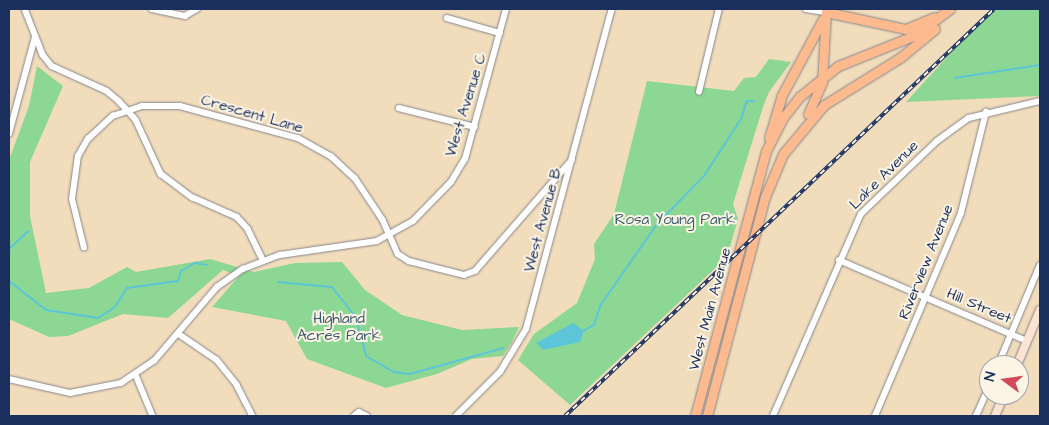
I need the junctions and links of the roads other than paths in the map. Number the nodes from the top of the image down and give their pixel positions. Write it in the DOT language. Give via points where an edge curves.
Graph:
graph roads {
  1 [pos="24,9"];
  2 [pos="152,9"];
  3 [pos="198,9"];
  4 [pos="506,9"];
  5 [pos="612,9"];
  6 [pos="719,9"];
  7 [pos="806,9"];
  8 [pos="944,9"];
  9 [pos="950,9"];
  10 [pos="959,9"];
  11 [pos="826,12"];
  12 [pos="447,18"];
  13 [pos="500,32"];
  14 [pos="35,37"];
  15 [pos="823,76"];
  16 [pos="699,92"];
  17 [pos="1040,101"];
  18 [pos="399,108"];
  19 [pos="128,111"];
  20 [pos="986,112"];
  21 [pos="475,127"];
  22 [pos="9,134"];
  23 [pos="766,151"];
  24 [pos="572,160"];
  25 [pos="774,171"];
  26 [pos="389,234"];
  27 [pos="84,248"];
  28 [pos="263,260"];
  29 [pos="838,260"];
  30 [pos="1040,265"];
  31 [pos="926,297"];
  32 [pos="1040,310"];
  33 [pos="179,334"];
  34 [pos="1011,334"];
  35 [pos="1027,341"];
  36 [pos="1002,355"];
  37 [pos="1021,355"];
  38 [pos="136,375"];
  39 [pos="9,379"];
  40 [pos="153,416"];
  41 [pos="253,416"];
  42 [pos="354,416"];
  43 [pos="367,416"];
  44 [pos="456,416"];
  45 [pos="695,416"];
  46 [pos="707,416"];
  47 [pos="772,416"];
  48 [pos="875,416"];
  1 -- 14 [label="street"];
  2 -- 3 [label="street" via="185,16"];
  4 -- 13 [label="street, West Avenue C"];
  5 -- 24 [label="street, West Avenue B"];
  6 -- 16 [label="street"];
  7 -- 11 [label="street"];
  8 -- 11 [label="main road" via="906,30"];
  9 -- 15 [label="main road, West Main Avenue" via="919,33 858,55"];
  10 -- 25 [label="main road, West Main Avenue" via="901,57 819,110 792,140"];
  11 -- 15 [label="main road"];
  11 -- 23 [label="main road" via="780,101"];
  12 -- 13 [label="street"];
  13 -- 21 [label="street, West Avenue C"];
  14 -- 19 [label="street" via="52,66 107,90"];
  14 -- 22 [label="street"];
  15 -- 23 [label="main road, West Main Avenue" via="790,108"];
  15 -- 25 [label="main road" via="818,100 784,144"];
  17 -- 20 [label="street, Lake Avenue"];
  18 -- 21 [label="street"];
  19 -- 26 [label="street, Crescent Lane" via="165,104 298,138 331,156 355,178"];
  19 -- 27 [label="street, Crescent Lane" via="99,126 78,156 72,198"];
  19 -- 28 [label="street" via="161,174 192,197 237,217 248,229"];
  20 -- 29 [label="street, Lake Avenue" via="937,141 861,214"];
  20 -- 31 [label="street, Riverview Avenue" via="961,213"];
  21 -- 26 [label="street, West Avenue C" via="451,182 413,222"];
  23 -- 45 [label="main road, West Main Avenue"];
  24 -- 26 [label="street, Crescent Lane" via="475,271 464,275 409,262 398,254"];
  24 -- 44 [label="street, West Avenue B" via="522,339 494,379"];
  25 -- 46 [label="main road, West Main Avenue"];
  26 -- 28 [label="street, West Avenue C" via="353,248"];
  28 -- 33 [label="street, West Avenue C" via="217,286"];
  29 -- 31 [label="street, Hill Street"];
  29 -- 47 [label="street, Lake Avenue"];
  30 -- 34 [label="street"];
  31 -- 34 [label="street, Hill Street"];
  31 -- 48 [label="street, Riverview Avenue"];
  32 -- 35 [label="street"];
  33 -- 38 [label="street, West Avenue C"];
  33 -- 41 [label="street" via="217,360 238,385"];
  34 -- 35 [label="street, Hill Street"];
  34 -- 36 [label="street"];
  35 -- 37 [label="street"];
  38 -- 39 [label="street, West Avenue C" via="108,388 77,393 41,390"];
  38 -- 40 [label="street"];
  42 -- 43 [label="street" via="358,412"];
}
